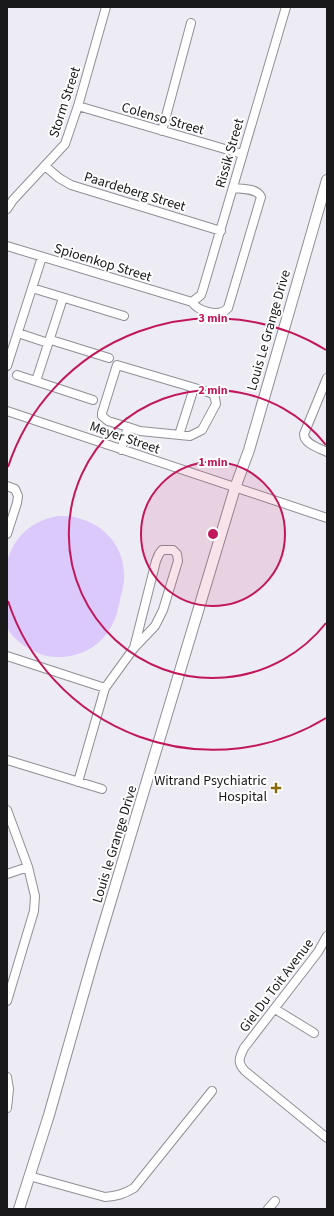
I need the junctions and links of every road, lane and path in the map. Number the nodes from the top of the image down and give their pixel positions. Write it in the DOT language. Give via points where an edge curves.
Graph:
graph roads {
  1 [pos="106,7"];
  2 [pos="286,7"];
  3 [pos="191,23"];
  4 [pos="78,106"];
  5 [pos="162,131"];
  6 [pos="242,154"];
  7 [pos="45,166"];
  8 [pos="327,180"];
  9 [pos="233,188"];
  10 [pos="7,209"];
  11 [pos="221,231"];
  12 [pos="7,246"];
  13 [pos="42,257"];
  14 [pos="32,288"];
  15 [pos="63,298"];
  16 [pos="192,302"];
  17 [pos="124,316"];
  18 [pos="18,333"];
  19 [pos="49,341"];
  20 [pos="109,358"];
  21 [pos="7,366"];
  22 [pos="17,375"];
  23 [pos="327,378"];
  24 [pos="36,381"];
  25 [pos="194,388"];
  26 [pos="93,400"];
  27 [pos="7,411"];
  28 [pos="128,427"];
  29 [pos="179,435"];
  30 [pos="121,450"];
  31 [pos="327,452"];
  32 [pos="7,486"];
  33 [pos="235,488"];
  34 [pos="327,518"];
  35 [pos="7,534"];
  36 [pos="134,648"];
  37 [pos="7,656"];
  38 [pos="105,688"];
  39 [pos="7,760"];
  40 [pos="78,782"];
  41 [pos="102,789"];
  42 [pos="7,810"];
  43 [pos="28,867"];
  44 [pos="7,874"];
  45 [pos="327,936"];
  46 [pos="7,1001"];
  47 [pos="275,1009"];
  48 [pos="314,1033"];
  49 [pos="7,1077"];
  50 [pos="212,1091"];
  51 [pos="7,1108"];
  52 [pos="327,1138"];
  53 [pos="29,1176"];
  54 [pos="275,1201"];
  55 [pos="19,1209"];
  56 [pos="268,1209"];
  1 -- 4 [label="street, Storm Street"];
  2 -- 6 [label="street, Rissik Street"];
  3 -- 5 [label="street"];
  4 -- 5 [label="street, Colenso Street"];
  4 -- 7 [label="street, Storm Street" via="65,144"];
  5 -- 6 [label="street, Colenso Street"];
  6 -- 9 [label="street, Rissik Street"];
  7 -- 10 [label="street, Storm Street"];
  7 -- 11 [label="street, Paardeberg Street" via="71,185"];
  8 -- 33 [label="main road, Louis Le Grange Drive"];
  9 -- 11 [label="street, Rissik Street"];
  9 -- 16 [label="street, Spioenkop Street" via="258,192 261,197 228,308 216,313 198,308"];
  11 -- 16 [label="street, Rissik Street" via="201,295"];
  12 -- 13 [label="street, Spioenkop Street"];
  13 -- 14 [label="street"];
  13 -- 16 [label="street, Spioenkop Street"];
  14 -- 15 [label="street"];
  14 -- 18 [label="street"];
  15 -- 17 [label="street"];
  15 -- 19 [label="street"];
  18 -- 19 [label="street"];
  18 -- 21 [label="street"];
  19 -- 20 [label="street"];
  19 -- 24 [label="street"];
  22 -- 24 [label="street"];
  23 -- 31 [label="street" via="304,434 304,438 310,444"];
  24 -- 26 [label="street"];
  25 -- 28 [label="street" via="117,365 102,416 108,421"];
  25 -- 29 [label="street"];
  25 -- 29 [label="street" via="213,394 216,404 202,430 190,436"];
  27 -- 30 [label="street, Meyer Street"];
  28 -- 29 [label="street" via="140,431"];
  28 -- 30 [label="street"];
  30 -- 33 [label="street, Meyer Street"];
  32 -- 35 [label="street" via="15,489 18,496"];
  33 -- 34 [label="street, Meyer Street"];
  33 -- 53 [label="main road, Louis le Grange Drive"];
  36 -- 36 [label="street" via="157,558 162,550 173,550 178,561 163,610 155,626"];
  36 -- 38 [label="street"];
  37 -- 38 [label="street"];
  38 -- 40 [label="street"];
  39 -- 40 [label="street"];
  40 -- 41 [label="street"];
  42 -- 43 [label="street"];
  43 -- 44 [label="street"];
  43 -- 46 [label="street" via="35,896 34,911"];
  45 -- 47 [label="street, Giel Du Toit Avenue"];
  47 -- 48 [label="street"];
  47 -- 52 [label="street, Giel Du Toit Avenue" via="244,1048 239,1061 242,1068"];
  49 -- 51 [label="street"];
  50 -- 53 [label="street" via="134,1188 125,1194 105,1197"];
  53 -- 55 [label="main road, Louis le Grange Drive"];
  54 -- 56 [label="street"];
}
